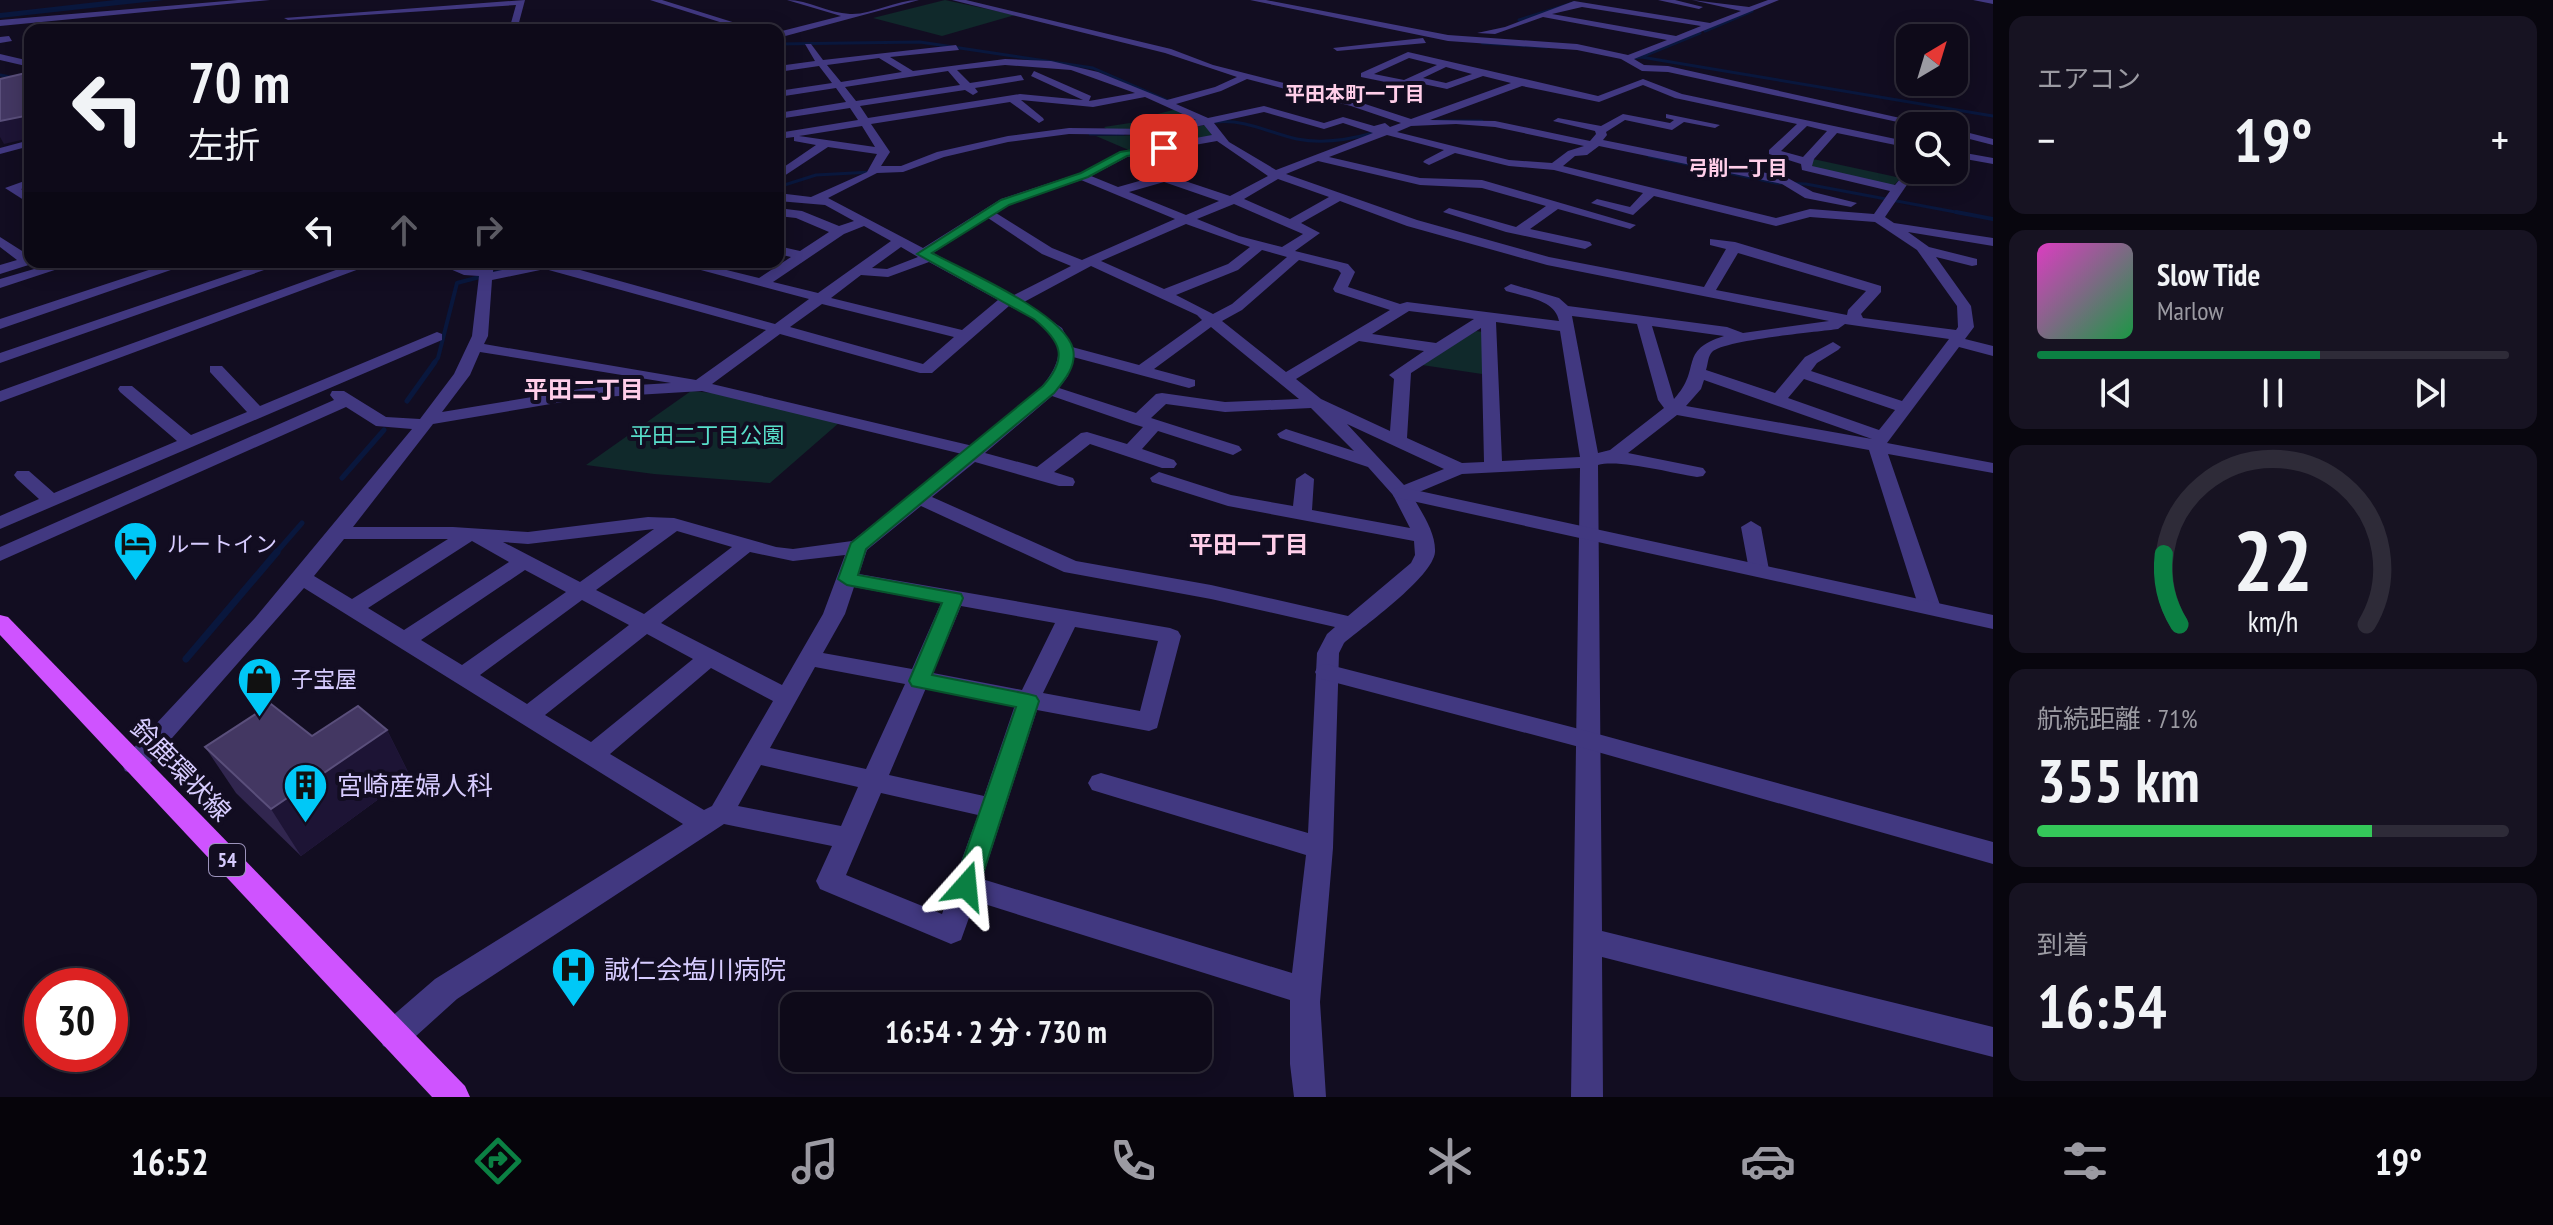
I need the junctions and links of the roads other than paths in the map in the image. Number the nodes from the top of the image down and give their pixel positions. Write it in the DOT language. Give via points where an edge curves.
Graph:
graph roads {
  1 [pos="654,0"];
  2 [pos="692,0"];
  3 [pos="791,0"];
  4 [pos="915,0"];
  5 [pos="956,0"];
  6 [pos="1254,0"];
  7 [pos="1558,0"];
  8 [pos="1614,0"];
  9 [pos="1662,0"];
  10 [pos="1775,0"];
  11 [pos="1977,0"];
  12 [pos="268,1"];
  13 [pos="520,1"];
  14 [pos="1993,2"];
  15 [pos="1588,3"];
  16 [pos="1707,3"];
  17 [pos="670,5"];
  18 [pos="236,9"];
  19 [pos="146,10"];
  20 [pos="1750,10"];
  21 [pos="111,13"];
  22 [pos="1683,13"];
  23 [pos="1540,14"];
  24 [pos="850,16"];
  25 [pos="191,18"];
  26 [pos="288,18"];
  27 [pos="1669,19"];
  28 [pos="0,23"];
  29 [pos="24,24"];
  30 [pos="26,24"];
  31 [pos="514,24"];
  32 [pos="734,24"];
  33 [pos="1712,26"];
  34 [pos="24,32"];
  35 [pos="784,33"];
  36 [pos="1448,38"];
  37 [pos="1678,39"];
  38 [pos="808,46"];
  39 [pos="954,48"];
  40 [pos="1337,48"];
  41 [pos="881,55"];
  42 [pos="0,57"];
  43 [pos="1628,59"];
  44 [pos="1445,61"];
  45 [pos="24,63"];
  46 [pos="821,63"];
  47 [pos="784,68"];
  48 [pos="950,68"];
  49 [pos="1642,68"];
  50 [pos="15,73"];
  51 [pos="1482,73"];
  52 [pos="911,74"];
  53 [pos="1034,74"];
  54 [pos="24,75"];
  55 [pos="1246,76"];
  56 [pos="887,78"];
  57 [pos="1021,78"];
  58 [pos="1412,79"];
  59 [pos="1643,82"];
  60 [pos="1521,83"];
  61 [pos="837,85"];
  62 [pos="968,87"];
  63 [pos="1811,87"];
  64 [pos="784,93"];
  65 [pos="1146,94"];
  66 [pos="904,96"];
  67 [pos="1793,96"];
  68 [pos="1013,99"];
  69 [pos="1168,102"];
  70 [pos="984,103"];
  71 [pos="853,104"];
  72 [pos="1102,104"];
  73 [pos="1139,108"];
  74 [pos="1642,110"];
  75 [pos="918,114"];
  76 [pos="784,115"];
  77 [pos="1682,118"];
  78 [pos="1896,118"];
  79 [pos="1039,120"];
  80 [pos="1211,121"];
  81 [pos="866,122"];
  82 [pos="1408,122"];
  83 [pos="1557,122"];
  84 [pos="1804,123"];
  85 [pos="1715,125"];
  86 [pos="1507,126"];
  87 [pos="1834,130"];
  88 [pos="1386,132"];
  89 [pos="784,135"];
  90 [pos="1968,136"];
  91 [pos="784,137"];
  92 [pos="1219,137"];
  93 [pos="1597,139"];
  94 [pos="1896,142"];
  95 [pos="1993,142"];
  96 [pos="826,143"];
  97 [pos="24,145"];
  98 [pos="1456,148"];
  99 [pos="0,151"];
  100 [pos="884,152"];
  101 [pos="1572,153"];
  102 [pos="792,155"];
  103 [pos="806,157"];
  104 [pos="1317,157"];
  105 [pos="1968,157"];
  106 [pos="1993,161"];
  107 [pos="1429,162"];
  108 [pos="1807,162"];
  109 [pos="1551,167"];
  110 [pos="784,170"];
  111 [pos="873,172"];
  112 [pos="1386,174"];
  113 [pos="1279,175"];
  114 [pos="1693,175"];
  115 [pos="1081,176"];
  116 [pos="1661,180"];
  117 [pos="1482,184"];
  118 [pos="1902,184"];
  119 [pos="6,185"];
  120 [pos="1118,191"];
  121 [pos="1647,191"];
  122 [pos="1350,193"];
  123 [pos="1809,195"];
  124 [pos="24,196"];
  125 [pos="784,197"];
  126 [pos="1469,198"];
  127 [pos="816,199"];
  128 [pos="1233,200"];
  129 [pos="1593,202"];
  130 [pos="1555,205"];
  131 [pos="1887,207"];
  132 [pos="1449,212"];
  133 [pos="784,213"];
  134 [pos="988,213"];
  135 [pos="1184,220"];
  136 [pos="864,222"];
  137 [pos="1290,224"];
  138 [pos="1238,225"];
  139 [pos="1630,225"];
  140 [pos="1426,227"];
  141 [pos="1511,229"];
  142 [pos="839,231"];
  143 [pos="1220,233"];
  144 [pos="0,241"];
  145 [pos="900,241"];
  146 [pos="1715,242"];
  147 [pos="1993,242"];
  148 [pos="1585,245"];
  149 [pos="1259,246"];
  150 [pos="1735,246"];
  151 [pos="1560,248"];
  152 [pos="1924,250"];
  153 [pos="784,251"];
  154 [pos="1290,254"];
  155 [pos="1806,254"];
  156 [pos="802,255"];
  157 [pos="926,255"];
  158 [pos="24,258"];
  159 [pos="1547,261"];
  160 [pos="1972,262"];
  161 [pos="24,263"];
  162 [pos="1086,263"];
  163 [pos="784,267"];
  164 [pos="1659,267"];
  165 [pos="52,268"];
  166 [pos="169,268"];
  167 [pos="262,268"];
  168 [pos="355,268"];
  169 [pos="458,268"];
  170 [pos="570,268"];
  171 [pos="702,268"];
  172 [pos="783,268"];
  173 [pos="1798,268"];
  174 [pos="0,270"];
  175 [pos="487,270"];
  176 [pos="858,271"];
  177 [pos="1650,281"];
  178 [pos="761,283"];
  179 [pos="0,284"];
  180 [pos="1511,288"];
  181 [pos="1708,292"];
  182 [pos="1163,295"];
  183 [pos="820,299"];
  184 [pos="1011,300"];
  185 [pos="1402,309"];
  186 [pos="1488,317"];
  187 [pos="1566,318"];
  188 [pos="1643,320"];
  189 [pos="1212,321"];
  190 [pos="1858,322"];
  191 [pos="0,324"];
  192 [pos="777,328"];
  193 [pos="965,335"];
  194 [pos="1357,336"];
  195 [pos="437,337"];
  196 [pos="1741,338"];
  197 [pos="1957,338"];
  198 [pos="476,347"];
  199 [pos="1833,347"];
  200 [pos="1438,348"];
  201 [pos="1066,350"];
  202 [pos="1993,351"];
  203 [pos="0,358"];
  204 [pos="216,369"];
  205 [pos="1142,370"];
  206 [pos="1700,373"];
  207 [pos="1801,373"];
  208 [pos="1285,379"];
  209 [pos="324,386"];
  210 [pos="697,387"];
  211 [pos="126,389"];
  212 [pos="1049,390"];
  213 [pos="0,397"];
  214 [pos="1162,398"];
  215 [pos="1779,399"];
  216 [pos="348,400"];
  217 [pos="1315,403"];
  218 [pos="1904,407"];
  219 [pos="1674,409"];
  220 [pos="258,414"];
  221 [pos="426,422"];
  222 [pos="1147,422"];
  223 [pos="1286,434"];
  224 [pos="1398,439"];
  225 [pos="1878,441"];
  226 [pos="189,443"];
  227 [pos="1233,450"];
  228 [pos="1130,451"];
  229 [pos="974,453"];
  230 [pos="1616,454"];
  231 [pos="1587,462"];
  232 [pos="1376,464"];
  233 [pos="1493,465"];
  234 [pos="1993,468"];
  235 [pos="1459,469"];
  236 [pos="1697,472"];
  237 [pos="1040,474"];
  238 [pos="23,475"];
  239 [pos="1305,479"];
  240 [pos="1066,482"];
  241 [pos="1401,493"];
  242 [pos="920,498"];
  243 [pos="52,501"];
  244 [pos="1302,513"];
  245 [pos="0,523"];
  246 [pos="674,524"];
  247 [pos="1751,527"];
  248 [pos="1589,532"];
  249 [pos="335,533"];
  250 [pos="471,536"];
  251 [pos="1424,537"];
  252 [pos="747,545"];
  253 [pos="858,547"];
  254 [pos="0,555"];
  255 [pos="523,562"];
  256 [pos="1759,570"];
  257 [pos="301,577"];
  258 [pos="847,579"];
  259 [pos="580,591"];
  260 [pos="954,598"];
  261 [pos="353,608"];
  262 [pos="1930,608"];
  263 [pos="1068,619"];
  264 [pos="0,622"];
  265 [pos="1993,622"];
  266 [pos="644,624"];
  267 [pos="1352,624"];
  268 [pos="405,640"];
  269 [pos="709,658"];
  270 [pos="809,658"];
  271 [pos="1326,672"];
  272 [pos="464,675"];
  273 [pos="919,681"];
  274 [pos="786,697"];
  275 [pos="1028,701"];
  276 [pos="528,715"];
  277 [pos="1587,740"];
  278 [pos="754,754"];
  279 [pos="592,755"];
  280 [pos="134,764"];
  281 [pos="875,781"];
  282 [pos="1101,783"];
  283 [pos="993,808"];
  284 [pos="713,818"];
  285 [pos="850,839"];
  286 [pos="1320,848"];
  287 [pos="1993,853"];
  288 [pos="966,886"];
  289 [pos="1586,940"];
  290 [pos="1304,990"];
  291 [pos="394,1035"];
  292 [pos="1993,1042"];
  293 [pos="454,1097"];
  294 [pos="1310,1097"];
  295 [pos="1587,1097"];
  1 -- 17 [label="street"];
  2 -- 17 [label="street"];
  3 -- 24 [label="street"];
  4 -- 24 [label="street"];
  5 -- 55 [label="street" via="1160,49"];
  6 -- 36 [label="street"];
  7 -- 15 [label="street"];
  8 -- 22 [label="street"];
  9 -- 16 [label="street"];
  10 -- 20 [label="street"];
  11 -- 14 [label="street"];
  12 -- 18 [label="street"];
  12 -- 19 [label="street"];
  13 -- 26 [label="street"];
  13 -- 31 [label="street"];
  15 -- 23 [label="street"];
  15 -- 27 [label="street"];
  16 -- 20 [label="street"];
  16 -- 22 [label="street"];
  17 -- 32 [label="street"];
  18 -- 19 [label="street"];
  18 -- 25 [label="street" via="197,11"];
  19 -- 21 [label="street"];
  20 -- 33 [label="street"];
  21 -- 28 [label="street"];
  21 -- 30 [label="street"];
  22 -- 27 [label="street"];
  23 -- 36 [label="street" via="1501,32"];
  23 -- 37 [label="street"];
  24 -- 35 [label="street"];
  27 -- 33 [label="street"];
  29 -- 34 [label="street" via="10,26 4,34"];
  33 -- 37 [label="street"];
  36 -- 40 [label="street"];
  36 -- 43 [label="street" via="1577,47"];
  37 -- 43 [label="street"];
  38 -- 46 [label="street"];
  39 -- 41 [label="street"];
  41 -- 46 [label="street"];
  41 -- 52 [label="street"];
  42 -- 45 [label="street"];
  43 -- 49 [label="street"];
  44 -- 51 [label="street"];
  44 -- 58 [label="street"];
  44 -- 58 [label="street" via="1408,55 1364,75 1405,83"];
  46 -- 47 [label="street"];
  46 -- 61 [label="street"];
  48 -- 52 [label="street"];
  48 -- 62 [label="street"];
  48 -- 65 [label="street" via="1007,60 1045,62 1090,70"];
  49 -- 59 [label="street"];
  49 -- 67 [label="street"];
  50 -- 54 [label="street"];
  51 -- 58 [label="street" via="1447,86"];
  51 -- 60 [label="street"];
  52 -- 56 [label="street"];
  53 -- 72 [label="street"];
  55 -- 69 [label="street"];
  55 -- 82 [label="street"];
  56 -- 61 [label="street"];
  56 -- 66 [label="street"];
  57 -- 62 [label="street"];
  59 -- 60 [label="street" via="1599,99"];
  59 -- 84 [label="street" via="1697,104"];
  60 -- 82 [label="street"];
  61 -- 64 [label="street"];
  61 -- 71 [label="street"];
  62 -- 66 [label="street"];
  62 -- 70 [label="street"];
  63 -- 67 [label="street"];
  65 -- 69 [label="street"];
  65 -- 72 [label="street"];
  66 -- 71 [label="street"];
  66 -- 75 [label="street"];
  67 -- 78 [label="street"];
  68 -- 70 [label="street"];
  68 -- 72 [label="street"];
  68 -- 79 [label="street"];
  69 -- 73 [label="street"];
  69 -- 80 [label="street"];
  70 -- 75 [label="street"];
  71 -- 76 [label="street"];
  71 -- 81 [label="street"];
  74 -- 77 [label="street"];
  75 -- 81 [label="street"];
  77 -- 85 [label="street"];
  77 -- 93 [label="street" via="1672,127 1623,117"];
  80 -- 82 [label="street" via="1264,109 1324,126 1343,120 1374,130"];
  80 -- 92 [label="street"];
  80 -- 111 [label="street" via="1155,132 1069,131"];
  81 -- 89 [label="street"];
  81 -- 100 [label="street"];
  82 -- 86 [label="street"];
  82 -- 88 [label="street"];
  83 -- 93 [label="street"];
  84 -- 87 [label="street"];
  84 -- 108 [label="street" via="1773,152"];
  86 -- 93 [label="street"];
  86 -- 101 [label="street" via="1514,140"];
  87 -- 94 [label="street"];
  87 -- 108 [label="street"];
  88 -- 98 [label="street"];
  88 -- 104 [label="street"];
  90 -- 95 [label="street"];
  91 -- 96 [label="street"];
  92 -- 113 [label="street"];
  92 -- 115 [label="street" via="1124,154"];
  93 -- 101 [label="street" via="1583,153"];
  93 -- 123 [label="street" via="1790,183"];
  96 -- 100 [label="street"];
  96 -- 103 [label="street"];
  97 -- 99 [label="street"];
  98 -- 107 [label="street"];
  98 -- 109 [label="street" via="1509,163"];
  100 -- 111 [label="street"];
  101 -- 109 [label="street"];
  102 -- 103 [label="street"];
  103 -- 110 [label="street"];
  104 -- 112 [label="street"];
  104 -- 113 [label="street"];
  105 -- 106 [label="street"];
  108 -- 131 [label="street" via="1806,168"];
  109 -- 117 [label="street"];
  109 -- 121 [label="street"];
  111 -- 127 [label="street"];
  112 -- 117 [label="street" via="1458,187"];
  112 -- 122 [label="street"];
  113 -- 122 [label="street"];
  113 -- 128 [label="street"];
  114 -- 123 [label="street"];
  115 -- 120 [label="street"];
  115 -- 134 [label="street"];
  116 -- 121 [label="street"];
  117 -- 130 [label="street"];
  118 -- 131 [label="street"];
  119 -- 124 [label="street"];
  120 -- 128 [label="street" via="1164,178"];
  120 -- 135 [label="street"];
  121 -- 129 [label="street" via="1633,211"];
  121 -- 131 [label="street" via="1776,222 1819,212"];
  122 -- 137 [label="street"];
  122 -- 140 [label="street"];
  123 -- 131 [label="street"];
  125 -- 127 [label="street"];
  126 -- 132 [label="street"];
  127 -- 136 [label="street"];
  128 -- 135 [label="street"];
  128 -- 137 [label="street"];
  130 -- 139 [label="street"];
  130 -- 148 [label="street" via="1519,231"];
  131 -- 147 [label="street"];
  131 -- 152 [label="street"];
  132 -- 140 [label="street"];
  132 -- 141 [label="street"];
  133 -- 142 [label="street"];
  134 -- 157 [label="street"];
  134 -- 162 [label="street" via="1047,251"];
  135 -- 143 [label="street"];
  135 -- 162 [label="street"];
  136 -- 142 [label="street"];
  136 -- 145 [label="street"];
  137 -- 154 [label="street" via="1313,233"];
  138 -- 143 [label="street"];
  140 -- 159 [label="street"];
  142 -- 156 [label="street"];
  143 -- 149 [label="street"];
  144 -- 158 [label="street"];
  145 -- 157 [label="street"];
  145 -- 176 [label="street"];
  146 -- 150 [label="street"];
  149 -- 154 [label="street"];
  149 -- 182 [label="street" via="1233,267"];
  150 -- 173 [label="street"];
  150 -- 181 [label="street"];
  151 -- 159 [label="street"];
  152 -- 160 [label="street"];
  152 -- 197 [label="street" via="1964,306 1966,327"];
  153 -- 156 [label="street"];
  154 -- 185 [label="street" via="1343,267 1348,272 1340,289"];
  154 -- 189 [label="street" via="1237,307"];
  155 -- 173 [label="street"];
  156 -- 163 [label="street"];
  157 -- 176 [label="street" via="888,273"];
  157 -- 184 [label="street"];
  159 -- 177 [label="street"];
  161 -- 174 [label="street"];
  162 -- 182 [label="street"];
  162 -- 184 [label="street"];
  164 -- 177 [label="street"];
  165 -- 179 [label="street"];
  166 -- 191 [label="street"];
  167 -- 203 [label="street"];
  168 -- 213 [label="street"];
  169 -- 175 [label="street"];
  170 -- 192 [label="street"];
  171 -- 178 [label="street"];
  172 -- 178 [label="street"];
  173 -- 190 [label="street" via="1876,289 1853,313"];
  175 -- 198 [label="street"];
  176 -- 183 [label="street"];
  177 -- 181 [label="street"];
  178 -- 183 [label="street"];
  180 -- 187 [label="street" via="1554,301"];
  181 -- 190 [label="street"];
  182 -- 189 [label="street"];
  183 -- 192 [label="street"];
  183 -- 193 [label="street"];
  184 -- 193 [label="street"];
  184 -- 201 [label="street" via="1051,325"];
  185 -- 186 [label="street"];
  185 -- 194 [label="street"];
  186 -- 187 [label="street"];
  186 -- 200 [label="street"];
  186 -- 233 [label="street"];
  187 -- 188 [label="street"];
  187 -- 231 [label="street"];
  188 -- 196 [label="street"];
  188 -- 219 [label="street" via="1666,400"];
  189 -- 205 [label="street"];
  189 -- 208 [label="street"];
  190 -- 196 [label="street"];
  190 -- 197 [label="street"];
  192 -- 193 [label="street" via="926,370"];
  192 -- 210 [label="street"];
  194 -- 200 [label="street"];
  194 -- 208 [label="street"];
  195 -- 209 [label="street"];
  196 -- 206 [label="street" via="1706,348"];
  197 -- 202 [label="street"];
  197 -- 218 [label="street"];
  198 -- 210 [label="street"];
  198 -- 221 [label="street"];
  199 -- 207 [label="street"];
  200 -- 224 [label="street" via="1400,373"];
  201 -- 205 [label="street"];
  201 -- 212 [label="street" via="1066,362"];
  204 -- 220 [label="street"];
  205 -- 214 [label="street" via="1184,382"];
  206 -- 215 [label="street"];
  206 -- 219 [label="street"];
  207 -- 215 [label="street"];
  207 -- 218 [label="street"];
  208 -- 217 [label="street"];
  209 -- 216 [label="street"];
  209 -- 220 [label="street"];
  210 -- 221 [label="street" via="586,393"];
  210 -- 229 [label="street" via="905,432"];
  211 -- 226 [label="street"];
  212 -- 222 [label="street"];
  212 -- 229 [label="street"];
  214 -- 217 [label="street" via="1225,407"];
  214 -- 222 [label="street"];
  215 -- 225 [label="street"];
  216 -- 221 [label="street" via="382,422"];
  216 -- 254 [label="street"];
  217 -- 224 [label="street"];
  217 -- 232 [label="street"];
  218 -- 225 [label="street"];
  219 -- 225 [label="street"];
  219 -- 230 [label="street"];
  220 -- 226 [label="street"];
  221 -- 249 [label="street"];
  222 -- 227 [label="street"];
  222 -- 228 [label="street"];
  223 -- 232 [label="street"];
  224 -- 235 [label="street"];
  225 -- 234 [label="street"];
  225 -- 262 [label="street"];
  226 -- 243 [label="street"];
  228 -- 237 [label="street" via="1087,437"];
  228 -- 244 [label="street" via="1228,500"];
  229 -- 237 [label="street"];
  229 -- 242 [label="street"];
  230 -- 231 [label="street"];
  230 -- 236 [label="street"];
  231 -- 233 [label="street"];
  231 -- 248 [label="street"];
  232 -- 241 [label="street"];
  233 -- 235 [label="street"];
  235 -- 241 [label="street"];
  237 -- 240 [label="street"];
  238 -- 243 [label="street"];
  239 -- 244 [label="street"];
  241 -- 248 [label="street"];
  241 -- 251 [label="street"];
  242 -- 253 [label="street"];
  242 -- 267 [label="street" via="1071,567"];
  243 -- 245 [label="street"];
  244 -- 251 [label="street"];
  246 -- 250 [label="street" via="639,523 528,538"];
  246 -- 252 [label="street"];
  246 -- 259 [label="street"];
  247 -- 256 [label="street"];
  248 -- 256 [label="street"];
  248 -- 277 [label="street"];
  249 -- 250 [label="street"];
  249 -- 257 [label="street"];
  250 -- 255 [label="street"];
  250 -- 261 [label="street"];
  251 -- 267 [label="street" via="1419,567"];
  252 -- 253 [label="street" via="793,555"];
  252 -- 266 [label="street"];
  253 -- 258 [label="street"];
  255 -- 259 [label="street"];
  255 -- 268 [label="street"];
  256 -- 262 [label="street"];
  257 -- 261 [label="street"];
  257 -- 280 [label="street"];
  258 -- 260 [label="street"];
  258 -- 270 [label="street"];
  259 -- 266 [label="street"];
  259 -- 272 [label="street"];
  260 -- 263 [label="street"];
  260 -- 273 [label="street"];
  261 -- 268 [label="street"];
  262 -- 265 [label="street"];
  263 -- 275 [label="street"];
  263 -- 275 [label="street" via="1170,636 1149,722"];
  264 -- 280 [label="main road, 鈴鹿環状線 / 54"];
  266 -- 269 [label="street"];
  266 -- 276 [label="street"];
  267 -- 271 [label="street" via="1335,639"];
  268 -- 272 [label="street"];
  269 -- 274 [label="street"];
  269 -- 279 [label="street"];
  270 -- 273 [label="street"];
  270 -- 274 [label="street"];
  271 -- 277 [label="street"];
  271 -- 286 [label="street"];
  272 -- 276 [label="street"];
  273 -- 275 [label="street"];
  273 -- 281 [label="street"];
  274 -- 278 [label="street"];
  275 -- 283 [label="street"];
  276 -- 279 [label="street"];
  277 -- 287 [label="street"];
  277 -- 289 [label="street"];
  278 -- 281 [label="street"];
  278 -- 284 [label="street"];
  279 -- 284 [label="street"];
  280 -- 291 [label="main road, 鈴鹿環状線 / 54"];
  281 -- 283 [label="street"];
  281 -- 285 [label="street"];
  282 -- 286 [label="street"];
  283 -- 288 [label="street"];
  284 -- 285 [label="street"];
  284 -- 291 [label="street" via="446,989"];
  285 -- 288 [label="street" via="830,881 951,931"];
  286 -- 290 [label="street"];
  288 -- 290 [label="street"];
  289 -- 292 [label="street"];
  289 -- 295 [label="street"];
  290 -- 294 [label="street" via="1302,1052"];
  291 -- 293 [label="main road, 鈴鹿環状線 / 54"];
}
